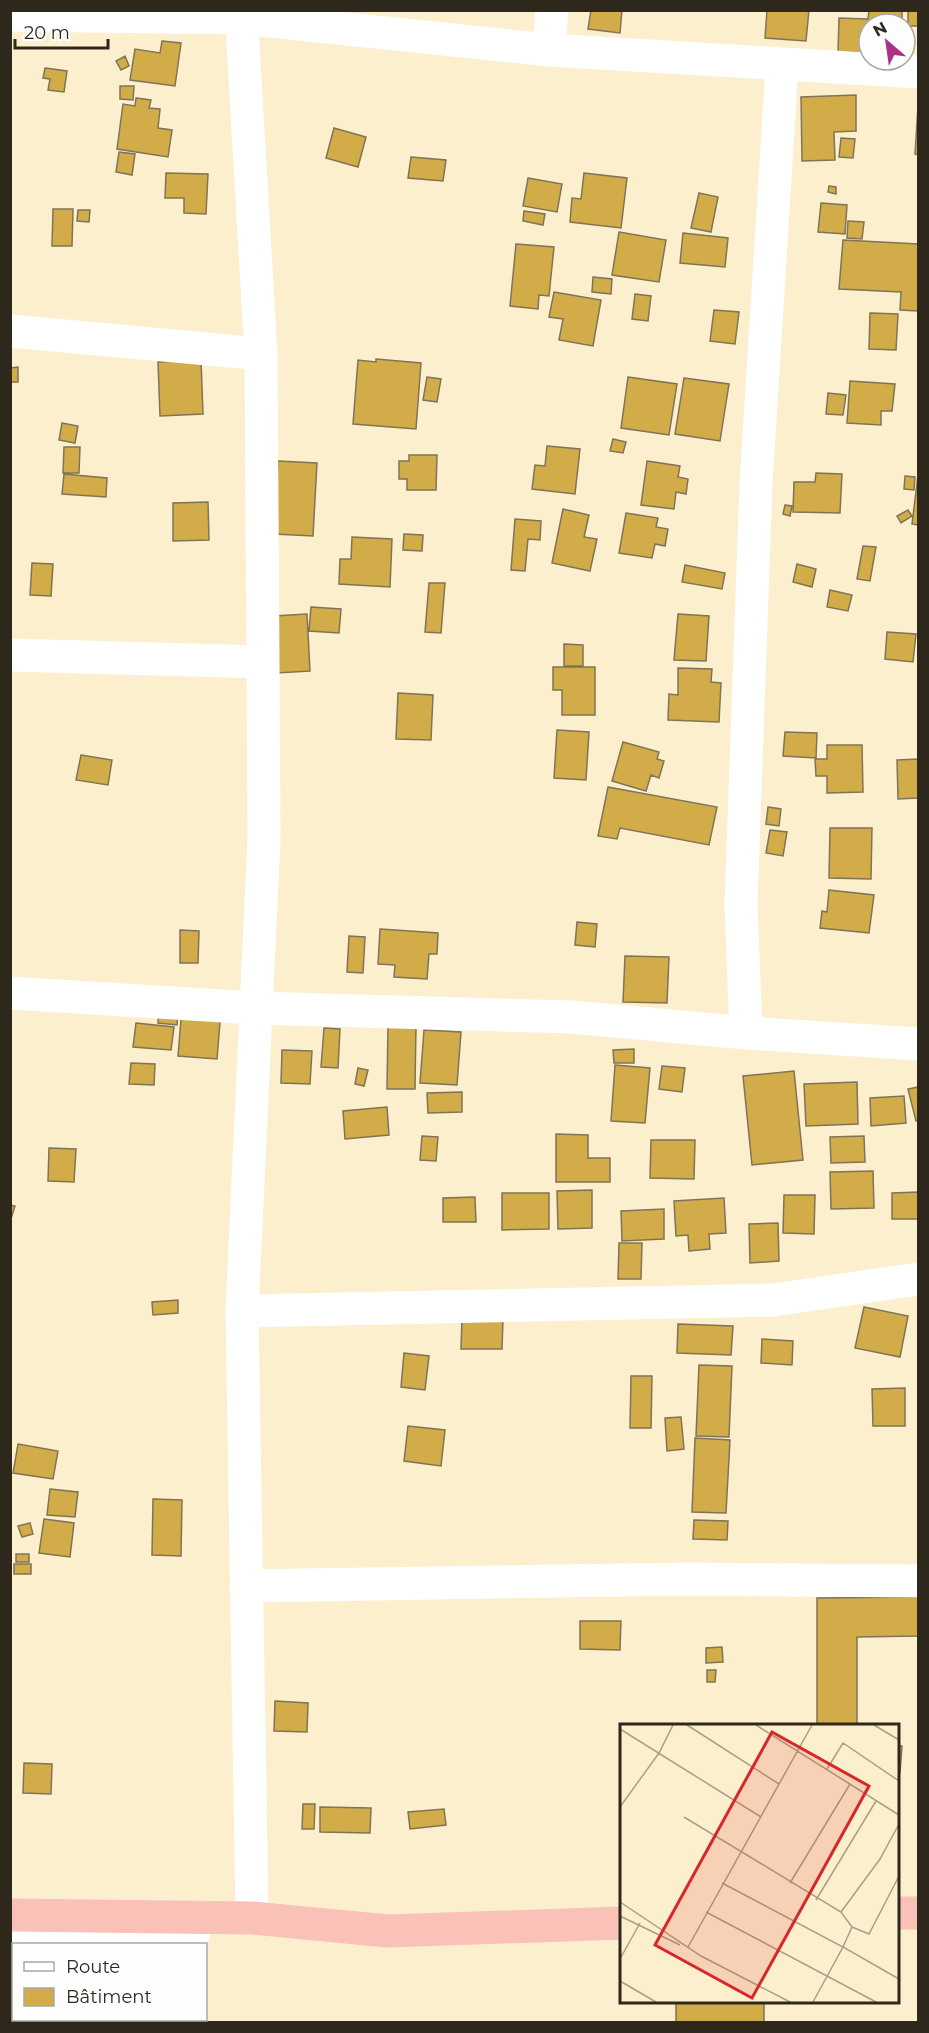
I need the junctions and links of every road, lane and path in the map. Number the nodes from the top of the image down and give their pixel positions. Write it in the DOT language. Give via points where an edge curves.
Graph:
graph roads {
  1 [pos="552,10"];
  2 [pos="240,14"];
  3 [pos="10,15"];
  4 [pos="549,50"];
  5 [pos="782,65"];
  6 [pos="918,72"];
  7 [pos="10,331"];
  8 [pos="261,354"];
  9 [pos="10,655"];
  10 [pos="263,662"];
  11 [pos="10,993"];
  12 [pos="256,1008"];
  13 [pos="746,1033"];
  14 [pos="918,1044"];
  15 [pos="918,1280"];
  16 [pos="242,1311"];
  17 [pos="918,1581"];
  18 [pos="246,1586"];
  19 [pos="918,1913"];
  20 [pos="10,1914"];
  21 [pos="899,1914"];
  22 [pos="252,1918"];
  23 [pos="620,1923"];
  24 [pos="388,1931"];
  25 [pos="10,1940"];
  1 -- 4 [label="street"];
  2 -- 3 [label="street"];
  2 -- 4 [label="street"];
  2 -- 8 [label="street"];
  4 -- 5 [label="street"];
  5 -- 6 [label="street"];
  5 -- 13 [label="street" via="755,506 741,904"];
  7 -- 8 [label="street"];
  8 -- 10 [label="street"];
  9 -- 10 [label="street"];
  10 -- 12 [label="street" via="264,839"];
  11 -- 12 [label="street"];
  12 -- 13 [label="street" via="572,1017"];
  12 -- 16 [label="street"];
  13 -- 14 [label="street"];
  15 -- 16 [label="street" via="773,1300"];
  16 -- 18 [label="street"];
  17 -- 18 [label="street" via="687,1579"];
  18 -- 22 [label="street"];
  19 -- 21 [label="highway"];
  20 -- 22 [label="highway"];
  22 -- 24 [label="highway"];
  23 -- 24 [label="highway"];
  24 -- 25 [label="street" via="152,1933"];
}
